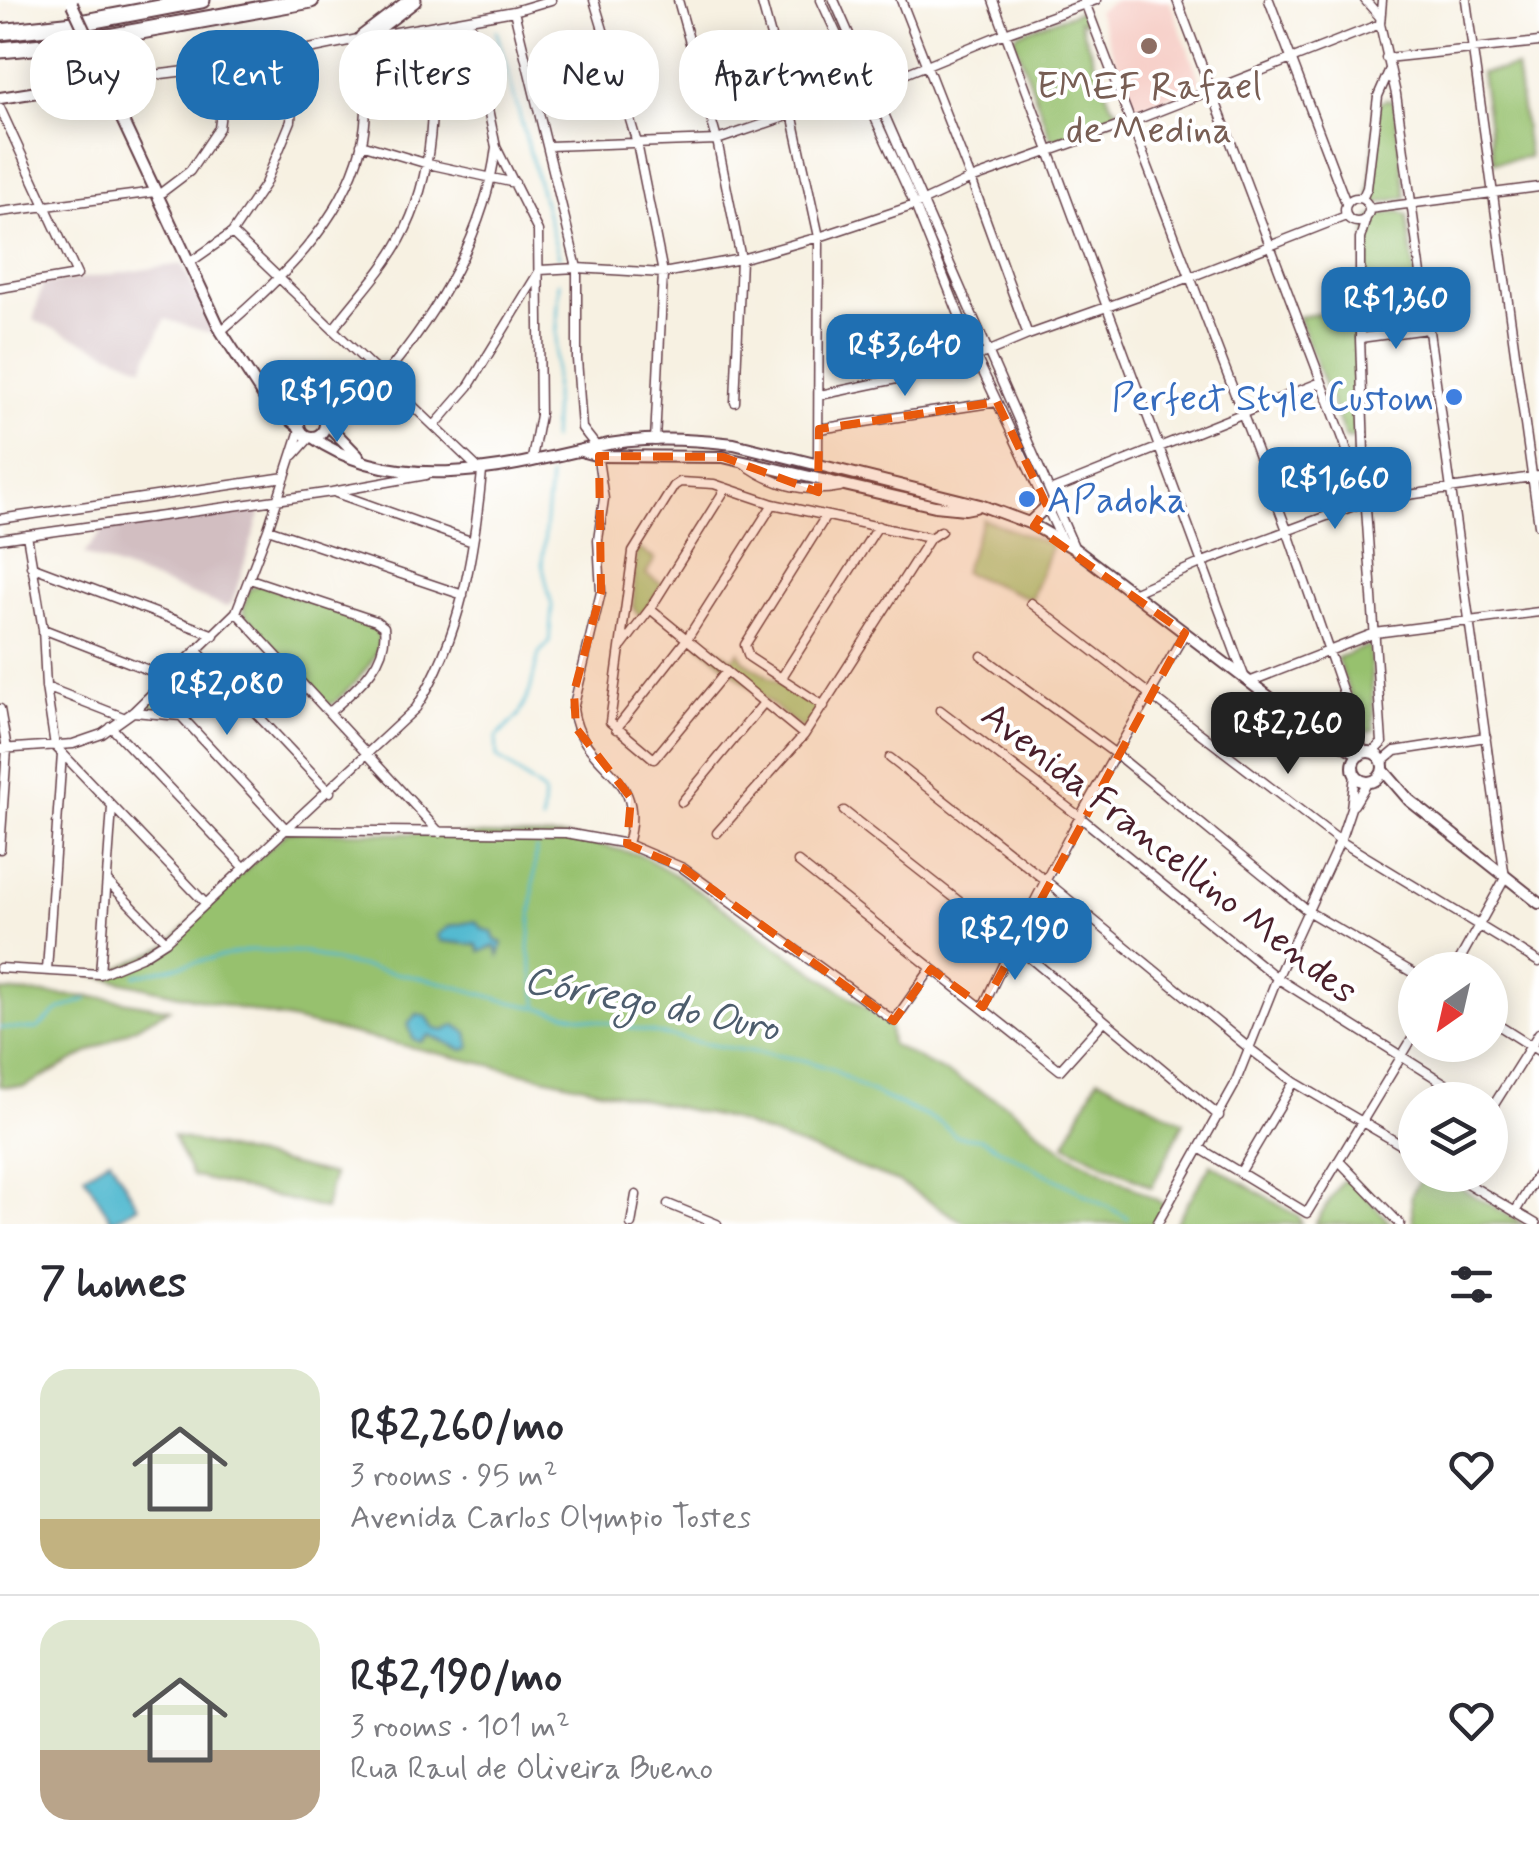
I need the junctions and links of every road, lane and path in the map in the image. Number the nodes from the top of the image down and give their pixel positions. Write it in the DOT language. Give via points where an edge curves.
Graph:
graph roads {
  1 [pos="202,0"];
  2 [pos="312,0"];
  3 [pos="413,0"];
  4 [pos="551,0"];
  5 [pos="594,0"];
  6 [pos="678,0"];
  7 [pos="761,0"];
  8 [pos="821,0"];
  9 [pos="834,0"];
  10 [pos="901,0"];
  11 [pos="993,0"];
  12 [pos="1096,0"];
  13 [pos="1177,0"];
  14 [pos="1269,0"];
  15 [pos="1365,0"];
  16 [pos="1382,0"];
  17 [pos="1466,0"];
  18 [pos="71,2"];
  19 [pos="1084,2"];
  20 [pos="514,11"];
  21 [pos="469,20"];
  22 [pos="1380,20"];
  23 [pos="430,26"];
  24 [pos="84,30"];
  25 [pos="373,30"];
  26 [pos="407,30"];
  27 [pos="769,30"];
  28 [pos="835,30"];
  29 [pos="848,30"];
  30 [pos="0,32"];
  31 [pos="1005,32"];
  32 [pos="1539,42"];
  33 [pos="1472,48"];
  34 [pos="0,50"];
  35 [pos="1292,58"];
  36 [pos="1386,58"];
  37 [pos="926,64"];
  38 [pos="908,71"];
  39 [pos="1389,71"];
  40 [pos="1210,89"];
  41 [pos="30,93"];
  42 [pos="0,98"];
  43 [pos="0,108"];
  44 [pos="122,120"];
  45 [pos="220,120"];
  46 [pos="291,120"];
  47 [pos="364,120"];
  48 [pos="773,120"];
  49 [pos="794,120"];
  50 [pos="877,120"];
  51 [pos="886,120"];
  52 [pos="1131,122"];
  53 [pos="717,140"];
  54 [pos="636,143"];
  55 [pos="361,144"];
  56 [pos="548,146"];
  57 [pos="496,147"];
  58 [pos="1048,151"];
  59 [pos="428,164"];
  60 [pos="492,177"];
  61 [pos="971,180"];
  62 [pos="516,183"];
  63 [pos="1539,188"];
  64 [pos="156,194"];
  65 [pos="1494,195"];
  66 [pos="1362,199"];
  67 [pos="919,203"];
  68 [pos="1346,203"];
  69 [pos="1411,204"];
  70 [pos="45,207"];
  71 [pos="0,212"];
  72 [pos="1368,212"];
  73 [pos="1349,218"];
  74 [pos="232,233"];
  75 [pos="819,237"];
  76 [pos="1360,239"];
  77 [pos="1270,248"];
  78 [pos="741,259"];
  79 [pos="188,262"];
  80 [pos="577,268"];
  81 [pos="540,270"];
  82 [pos="663,273"];
  83 [pos="1188,278"];
  84 [pos="282,279"];
  85 [pos="0,288"];
  86 [pos="1107,307"];
  87 [pos="1424,308"];
  88 [pos="516,313"];
  89 [pos="540,316"];
  90 [pos="1359,318"];
  91 [pos="334,328"];
  92 [pos="1428,328"];
  93 [pos="221,331"];
  94 [pos="1028,336"];
  95 [pos="1360,338"];
  96 [pos="989,350"];
  97 [pos="976,357"];
  98 [pos="949,368"];
  99 [pos="982,370"];
  100 [pos="384,376"];
  101 [pos="252,380"];
  102 [pos="1320,382"];
  103 [pos="820,395"];
  104 [pos="735,402"];
  105 [pos="997,402"];
  106 [pos="309,410"];
  107 [pos="1243,414"];
  108 [pos="325,422"];
  109 [pos="435,425"];
  110 [pos="299,428"];
  111 [pos="818,430"];
  112 [pos="1364,436"];
  113 [pos="311,437"];
  114 [pos="655,440"];
  115 [pos="1344,441"];
  116 [pos="1161,445"];
  117 [pos="598,451"];
  118 [pos="775,453"];
  119 [pos="292,459"];
  120 [pos="532,459"];
  121 [pos="363,460"];
  122 [pos="818,464"];
  123 [pos="482,472"];
  124 [pos="438,474"];
  125 [pos="771,474"];
  126 [pos="285,477"];
  127 [pos="1535,477"];
  128 [pos="818,478"];
  129 [pos="846,485"];
  130 [pos="791,486"];
  131 [pos="726,488"];
  132 [pos="1451,488"];
  133 [pos="810,490"];
  134 [pos="332,492"];
  135 [pos="1046,492"];
  136 [pos="278,498"];
  137 [pos="773,504"];
  138 [pos="1365,504"];
  139 [pos="92,505"];
  140 [pos="785,506"];
  141 [pos="980,506"];
  142 [pos="1047,506"];
  143 [pos="799,510"];
  144 [pos="826,516"];
  145 [pos="0,518"];
  146 [pos="1029,523"];
  147 [pos="94,524"];
  148 [pos="878,526"];
  149 [pos="1539,526"];
  150 [pos="268,529"];
  151 [pos="1287,530"];
  152 [pos="942,531"];
  153 [pos="27,534"];
  154 [pos="0,538"];
  155 [pos="930,538"];
  156 [pos="473,542"];
  157 [pos="1063,542"];
  158 [pos="1075,549"];
  159 [pos="1203,562"];
  160 [pos="31,566"];
  161 [pos="250,579"];
  162 [pos="1132,593"];
  163 [pos="463,596"];
  164 [pos="1031,603"];
  165 [pos="650,609"];
  166 [pos="236,612"];
  167 [pos="1539,612"];
  168 [pos="625,614"];
  169 [pos="641,620"];
  170 [pos="1471,622"];
  171 [pos="42,629"];
  172 [pos="1184,633"];
  173 [pos="1375,633"];
  174 [pos="214,635"];
  175 [pos="687,638"];
  176 [pos="622,646"];
  177 [pos="1329,649"];
  178 [pos="198,652"];
  179 [pos="982,656"];
  180 [pos="183,666"];
  181 [pos="726,672"];
  182 [pos="169,678"];
  183 [pos="782,678"];
  184 [pos="1247,681"];
  185 [pos="46,687"];
  186 [pos="1150,693"];
  187 [pos="763,704"];
  188 [pos="824,706"];
  189 [pos="0,708"];
  190 [pos="940,710"];
  191 [pos="133,712"];
  192 [pos="330,712"];
  193 [pos="181,716"];
  194 [pos="123,717"];
  195 [pos="111,727"];
  196 [pos="616,729"];
  197 [pos="804,736"];
  198 [pos="1486,737"];
  199 [pos="1331,740"];
  200 [pos="3,749"];
  201 [pos="59,750"];
  202 [pos="369,754"];
  203 [pos="1365,754"];
  204 [pos="1118,755"];
  205 [pos="890,758"];
  206 [pos="1382,766"];
  207 [pos="1354,771"];
  208 [pos="1370,782"];
  209 [pos="330,792"];
  210 [pos="1409,800"];
  211 [pos="682,802"];
  212 [pos="112,807"];
  213 [pos="1351,808"];
  214 [pos="844,811"];
  215 [pos="1080,817"];
  216 [pos="288,830"];
  217 [pos="717,832"];
  218 [pos="440,833"];
  219 [pos="1340,842"];
  220 [pos="627,844"];
  221 [pos="0,848"];
  222 [pos="798,862"];
  223 [pos="245,868"];
  224 [pos="1506,878"];
  225 [pos="1046,881"];
  226 [pos="108,882"];
  227 [pos="1539,903"];
  228 [pos="206,904"];
  229 [pos="1309,912"];
  230 [pos="1479,928"];
  231 [pos="166,942"];
  232 [pos="1012,942"];
  233 [pos="1465,952"];
  234 [pos="1539,962"];
  235 [pos="1398,964"];
  236 [pos="0,968"];
  237 [pos="931,969"];
  238 [pos="46,970"];
  239 [pos="100,974"];
  240 [pos="1277,978"];
  241 [pos="983,1007"];
  242 [pos="1104,1021"];
  243 [pos="1508,1032"];
  244 [pos="1539,1033"];
  245 [pos="1250,1049"];
  246 [pos="1535,1049"];
  247 [pos="1398,1055"];
  248 [pos="1398,1062"];
  249 [pos="1409,1062"];
  250 [pos="1294,1082"];
  251 [pos="1442,1082"];
  252 [pos="1508,1086"];
  253 [pos="1219,1116"];
  254 [pos="1364,1123"];
  255 [pos="1398,1143"];
  256 [pos="1201,1149"];
  257 [pos="1340,1162"];
  258 [pos="1539,1172"];
  259 [pos="1240,1174"];
  260 [pos="1481,1192"];
  261 [pos="636,1195"];
  262 [pos="668,1204"];
  263 [pos="1515,1212"];
  264 [pos="698,1221"];
  265 [pos="632,1224"];
  266 [pos="716,1224"];
  267 [pos="1158,1224"];
  268 [pos="1400,1224"];
  269 [pos="1536,1224"];
  1 -- 30 [label="highway"];
  2 -- 34 [label="highway"];
  3 -- 25 [label="highway"];
  4 -- 20 [label="street"];
  5 -- 54 [label="street"];
  6 -- 53 [label="street"];
  7 -- 27 [label="street"];
  8 -- 28 [label="street"];
  9 -- 29 [label="street"];
  10 -- 37 [label="street"];
  11 -- 31 [label="street"];
  12 -- 19 [label="street"];
  13 -- 40 [label="street"];
  14 -- 35 [label="street"];
  15 -- 22 [label="street"];
  16 -- 22 [label="street"];
  17 -- 33 [label="street"];
  18 -- 24 [label="street, bridge"];
  19 -- 31 [label="street"];
  19 -- 52 [label="street"];
  20 -- 21 [label="street"];
  20 -- 56 [label="street"];
  21 -- 23 [label="street"];
  21 -- 57 [label="street"];
  22 -- 35 [label="street"];
  22 -- 36 [label="street"];
  23 -- 26 [label="street"];
  23 -- 59 [label="street" via="434,108"];
  31 -- 37 [label="street"];
  31 -- 58 [label="street"];
  32 -- 33 [label="street"];
  33 -- 36 [label="street"];
  33 -- 65 [label="street"];
  35 -- 40 [label="street"];
  35 -- 68 [label="street"];
  36 -- 39 [label="street"];
  37 -- 38 [label="street"];
  37 -- 61 [label="street"];
  39 -- 66 [label="street" via="1378,96"];
  39 -- 69 [label="street"];
  40 -- 52 [label="street"];
  40 -- 77 [label="street"];
  41 -- 42 [label="street"];
  43 -- 70 [label="street"];
  44 -- 64 [label="street"];
  45 -- 64 [label="street" via="190,171"];
  46 -- 74 [label="street" via="266,184"];
  47 -- 55 [label="street"];
  48 -- 53 [label="street"];
  49 -- 75 [label="street"];
  50 -- 67 [label="street"];
  51 -- 67 [label="street"];
  52 -- 58 [label="street"];
  52 -- 83 [label="street"];
  53 -- 54 [label="street"];
  53 -- 78 [label="street"];
  54 -- 56 [label="street"];
  54 -- 82 [label="street"];
  55 -- 59 [label="street"];
  55 -- 84 [label="street" via="322,227"];
  56 -- 80 [label="street"];
  57 -- 60 [label="street"];
  57 -- 62 [label="street"];
  58 -- 61 [label="street"];
  58 -- 86 [label="street"];
  59 -- 60 [label="street"];
  59 -- 91 [label="street" via="400,240"];
  60 -- 62 [label="street"];
  60 -- 100 [label="street" via="458,267"];
  61 -- 67 [label="street"];
  61 -- 94 [label="street"];
  62 -- 81 [label="street" via="538,231"];
  63 -- 65 [label="street"];
  64 -- 70 [label="street"];
  64 -- 79 [label="street"];
  65 -- 69 [label="street"];
  65 -- 127 [label="street"];
  66 -- 68 [label="street"];
  66 -- 72 [label="street"];
  67 -- 75 [label="street"];
  67 -- 96 [label="street"];
  67 -- 97 [label="street"];
  68 -- 73 [label="street"];
  69 -- 72 [label="street"];
  69 -- 87 [label="street"];
  70 -- 71 [label="street"];
  70 -- 85 [label="street" via="78,275"];
  72 -- 73 [label="street" via="1359,222"];
  72 -- 76 [label="street"];
  73 -- 76 [label="street"];
  73 -- 77 [label="street"];
  74 -- 79 [label="street"];
  74 -- 84 [label="street"];
  75 -- 78 [label="street"];
  75 -- 103 [label="street"];
  76 -- 90 [label="street"];
  77 -- 83 [label="street"];
  77 -- 102 [label="street"];
  78 -- 82 [label="street"];
  78 -- 104 [label="street"];
  79 -- 93 [label="street"];
  80 -- 81 [label="street"];
  80 -- 82 [label="street"];
  80 -- 117 [label="street" via="582,428"];
  81 -- 88 [label="street"];
  81 -- 89 [label="street"];
  82 -- 114 [label="street"];
  83 -- 86 [label="street"];
  83 -- 107 [label="street"];
  84 -- 91 [label="street"];
  84 -- 93 [label="street"];
  86 -- 94 [label="street"];
  86 -- 116 [label="street"];
  87 -- 90 [label="street"];
  87 -- 92 [label="street"];
  88 -- 89 [label="street"];
  88 -- 109 [label="street" via="470,386"];
  89 -- 120 [label="street" via="540,414"];
  90 -- 95 [label="street"];
  91 -- 100 [label="street"];
  92 -- 95 [label="street"];
  92 -- 132 [label="street"];
  93 -- 101 [label="street"];
  94 -- 96 [label="street"];
  95 -- 112 [label="street"];
  96 -- 97 [label="street"];
  96 -- 135 [label="street"];
  97 -- 98 [label="street"];
  97 -- 99 [label="street"];
  98 -- 99 [label="street"];
  98 -- 103 [label="street"];
  99 -- 105 [label="street"];
  100 -- 109 [label="street"];
  101 -- 106 [label="street"];
  101 -- 110 [label="street"];
  102 -- 107 [label="street"];
  102 -- 115 [label="street"];
  103 -- 111 [label="street"];
  105 -- 111 [label="street"];
  105 -- 135 [label="street"];
  106 -- 108 [label="street"];
  106 -- 110 [label="street"];
  107 -- 116 [label="street"];
  107 -- 151 [label="street"];
  108 -- 113 [label="street"];
  108 -- 121 [label="street"];
  109 -- 123 [label="street"];
  110 -- 113 [label="street"];
  110 -- 119 [label="street"];
  111 -- 122 [label="street"];
  112 -- 115 [label="street"];
  112 -- 138 [label="street"];
  113 -- 119 [label="street"];
  113 -- 121 [label="street"];
  114 -- 117 [label="street"];
  114 -- 118 [label="street" via="720,442"];
  115 -- 138 [label="street"];
  116 -- 135 [label="street"];
  116 -- 159 [label="street"];
  117 -- 120 [label="street"];
  117 -- 125 [label="street" via="738,459"];
  117 -- 220 [label="street" via="601,592 572,709 584,744 632,798"];
  118 -- 122 [label="street"];
  118 -- 125 [label="street"];
  119 -- 126 [label="street"];
  120 -- 123 [label="street"];
  121 -- 124 [label="street"];
  122 -- 128 [label="street"];
  122 -- 141 [label="street"];
  123 -- 124 [label="street"];
  123 -- 156 [label="street"];
  124 -- 134 [label="street"];
  125 -- 128 [label="street"];
  125 -- 130 [label="street"];
  126 -- 136 [label="street"];
  126 -- 139 [label="street"];
  127 -- 132 [label="street"];
  127 -- 149 [label="street"];
  128 -- 129 [label="street"];
  128 -- 133 [label="street"];
  129 -- 133 [label="street"];
  129 -- 141 [label="street" via="934,506"];
  130 -- 133 [label="street"];
  130 -- 140 [label="street"];
  131 -- 137 [label="street"];
  131 -- 165 [label="street"];
  131 -- 168 [label="street" via="674,486 633,552"];
  132 -- 138 [label="street"];
  132 -- 170 [label="street"];
  133 -- 143 [label="street"];
  134 -- 136 [label="street"];
  134 -- 156 [label="street"];
  135 -- 142 [label="street"];
  135 -- 158 [label="street"];
  136 -- 147 [label="street"];
  136 -- 150 [label="street"];
  137 -- 140 [label="street"];
  137 -- 175 [label="street"];
  138 -- 151 [label="street"];
  138 -- 173 [label="street"];
  139 -- 145 [label="street"];
  139 -- 147 [label="street"];
  140 -- 143 [label="street"];
  141 -- 146 [label="street"];
  142 -- 146 [label="street"];
  142 -- 157 [label="street"];
  143 -- 144 [label="street"];
  144 -- 148 [label="street"];
  144 -- 183 [label="street" via="746,645 749,657"];
  146 -- 157 [label="street"];
  147 -- 153 [label="street"];
  148 -- 155 [label="street"];
  148 -- 183 [label="street"];
  150 -- 161 [label="street"];
  150 -- 163 [label="street"];
  151 -- 159 [label="street"];
  151 -- 177 [label="street"];
  152 -- 155 [label="street"];
  153 -- 154 [label="street"];
  153 -- 160 [label="street"];
  155 -- 188 [label="street"];
  156 -- 163 [label="street"];
  157 -- 158 [label="street"];
  158 -- 162 [label="street"];
  159 -- 162 [label="street"];
  159 -- 184 [label="street"];
  160 -- 171 [label="street"];
  160 -- 174 [label="street"];
  161 -- 166 [label="street"];
  161 -- 192 [label="street" via="384,627 372,671"];
  162 -- 172 [label="street"];
  163 -- 202 [label="street" via="431,686"];
  164 -- 186 [label="street"];
  165 -- 169 [label="street"];
  165 -- 175 [label="street"];
  166 -- 174 [label="street"];
  166 -- 192 [label="street"];
  167 -- 170 [label="street"];
  168 -- 169 [label="street"];
  168 -- 176 [label="street"];
  169 -- 176 [label="street"];
  170 -- 173 [label="street"];
  170 -- 198 [label="street"];
  171 -- 182 [label="street"];
  171 -- 185 [label="street"];
  172 -- 184 [label="street"];
  172 -- 186 [label="street"];
  173 -- 177 [label="street"];
  173 -- 203 [label="street" via="1382,743"];
  174 -- 178 [label="street"];
  175 -- 181 [label="street"];
  175 -- 196 [label="street"];
  176 -- 196 [label="street" via="610,722"];
  177 -- 184 [label="street"];
  177 -- 203 [label="street"];
  178 -- 180 [label="street"];
  178 -- 209 [label="street"];
  179 -- 204 [label="street"];
  180 -- 182 [label="street"];
  180 -- 193 [label="street"];
  181 -- 187 [label="street"];
  181 -- 196 [label="street" via="654,759"];
  182 -- 191 [label="street"];
  183 -- 188 [label="street"];
  184 -- 199 [label="street"];
  185 -- 194 [label="street"];
  185 -- 201 [label="street"];
  186 -- 204 [label="street"];
  186 -- 219 [label="street"];
  187 -- 197 [label="street"];
  187 -- 211 [label="street"];
  188 -- 197 [label="street"];
  189 -- 200 [label="street"];
  190 -- 215 [label="street, Avenida Francellino Mendes"];
  191 -- 193 [label="street"];
  191 -- 194 [label="street"];
  192 -- 202 [label="street"];
  193 -- 216 [label="street"];
  194 -- 195 [label="street"];
  195 -- 201 [label="street"];
  195 -- 223 [label="street"];
  197 -- 217 [label="street"];
  198 -- 206 [label="street" via="1387,754"];
  198 -- 224 [label="street"];
  199 -- 203 [label="street"];
  199 -- 207 [label="street"];
  200 -- 201 [label="street"];
  200 -- 221 [label="street"];
  201 -- 212 [label="street"];
  201 -- 238 [label="street"];
  202 -- 209 [label="street"];
  202 -- 218 [label="street"];
  203 -- 206 [label="street"];
  203 -- 207 [label="street"];
  204 -- 215 [label="street"];
  204 -- 229 [label="street"];
  205 -- 225 [label="street"];
  206 -- 208 [label="street"];
  206 -- 210 [label="street"];
  207 -- 208 [label="street"];
  207 -- 213 [label="street"];
  208 -- 210 [label="street"];
  208 -- 213 [label="street"];
  209 -- 216 [label="street"];
  210 -- 224 [label="street"];
  212 -- 226 [label="street"];
  212 -- 228 [label="street"];
  213 -- 219 [label="street"];
  214 -- 232 [label="street"];
  215 -- 225 [label="street"];
  215 -- 240 [label="street, Avenida Francellino Mendes"];
  216 -- 218 [label="street"];
  216 -- 223 [label="street"];
  218 -- 220 [label="street" via="566,834"];
  219 -- 229 [label="street"];
  219 -- 230 [label="street"];
  220 -- 237 [label="street" via="683,868 894,1022"];
  222 -- 237 [label="street"];
  223 -- 228 [label="street"];
  224 -- 227 [label="street"];
  224 -- 230 [label="street"];
  225 -- 232 [label="street"];
  225 -- 245 [label="street"];
  226 -- 231 [label="street"];
  226 -- 239 [label="street"];
  228 -- 231 [label="street"];
  229 -- 235 [label="street"];
  229 -- 240 [label="street"];
  230 -- 233 [label="street"];
  230 -- 234 [label="street"];
  231 -- 239 [label="street"];
  232 -- 241 [label="street"];
  232 -- 242 [label="street"];
  236 -- 238 [label="street"];
  237 -- 241 [label="street"];
  238 -- 239 [label="street"];
  240 -- 245 [label="street"];
  240 -- 247 [label="street, Avenida Francellino Mendes"];
  241 -- 242 [label="street" via="1060,1070"];
  242 -- 253 [label="street"];
  243 -- 246 [label="street"];
  244 -- 246 [label="street"];
  245 -- 250 [label="street"];
  245 -- 253 [label="street"];
  246 -- 252 [label="street"];
  248 -- 254 [label="street"];
  249 -- 251 [label="street, Avenida Francellino Mendes"];
  250 -- 254 [label="street"];
  250 -- 259 [label="street"];
  253 -- 256 [label="street"];
  254 -- 255 [label="street"];
  254 -- 257 [label="street"];
  256 -- 259 [label="street"];
  256 -- 267 [label="street"];
  257 -- 259 [label="street" via="1305,1213"];
  257 -- 268 [label="street"];
  258 -- 263 [label="street"];
  260 -- 263 [label="street"];
  261 -- 265 [label="street"];
  262 -- 264 [label="street"];
  263 -- 269 [label="street"];
  264 -- 266 [label="street"];
}
